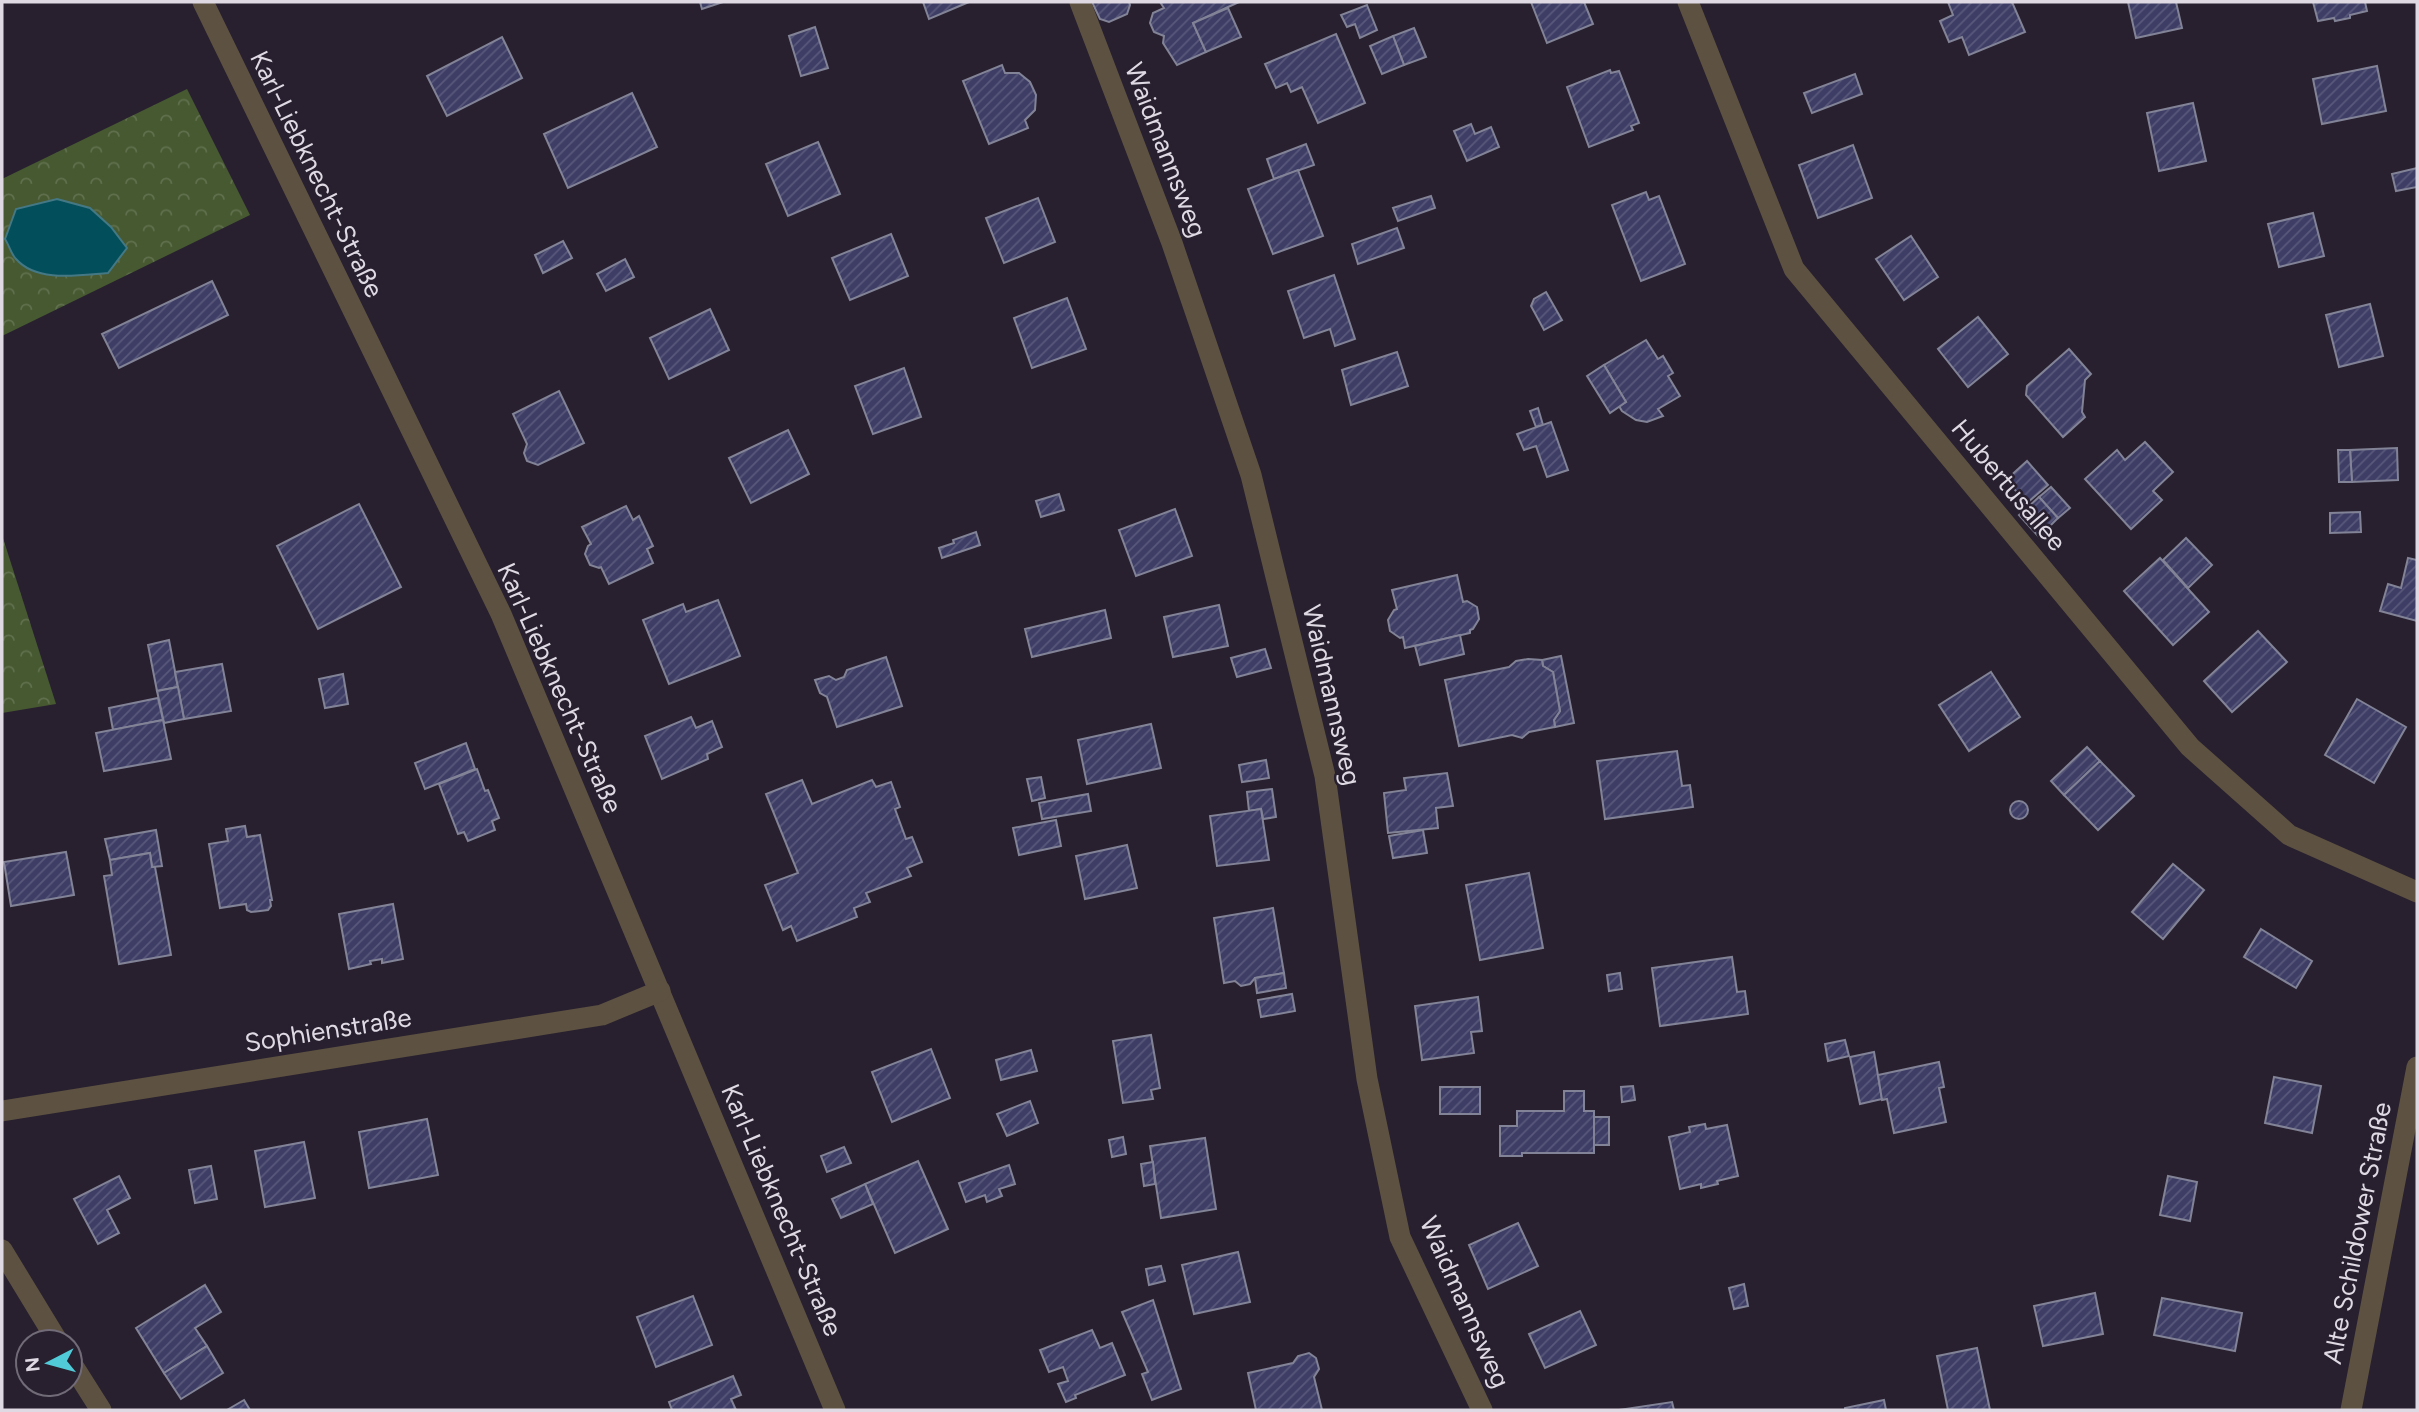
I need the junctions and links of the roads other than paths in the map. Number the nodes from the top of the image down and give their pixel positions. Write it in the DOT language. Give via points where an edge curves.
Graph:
graph roads {
  1 [pos="202,2"];
  2 [pos="1080,2"];
  3 [pos="1688,2"];
  4 [pos="2417,892"];
  5 [pos="660,991"];
  6 [pos="2417,1067"];
  7 [pos="2,1111"];
  8 [pos="2,1250"];
  9 [pos="49,1328"];
  10 [pos="84,1383"];
  11 [pos="101,1410"];
  12 [pos="835,1410"];
  13 [pos="1482,1410"];
  14 [pos="2351,1410"];
  1 -- 5 [label="street, Karl-Liebknecht-Straße" via="501,614"];
  2 -- 13 [label="street, Waidmannsweg" via="1172,243 1251,475 1325,776 1367,1079 1400,1237"];
  3 -- 4 [label="street, Hubertusallee" via="1794,269 2190,747 2289,835"];
  5 -- 7 [label="street, Sophienstraße" via="602,1015"];
  5 -- 12 [label="street, Karl-Liebknecht-Straße"];
  6 -- 14 [label="street, Alte Schildower Straße"];
  8 -- 9 [label="street"];
  10 -- 11 [label="street"];
}
